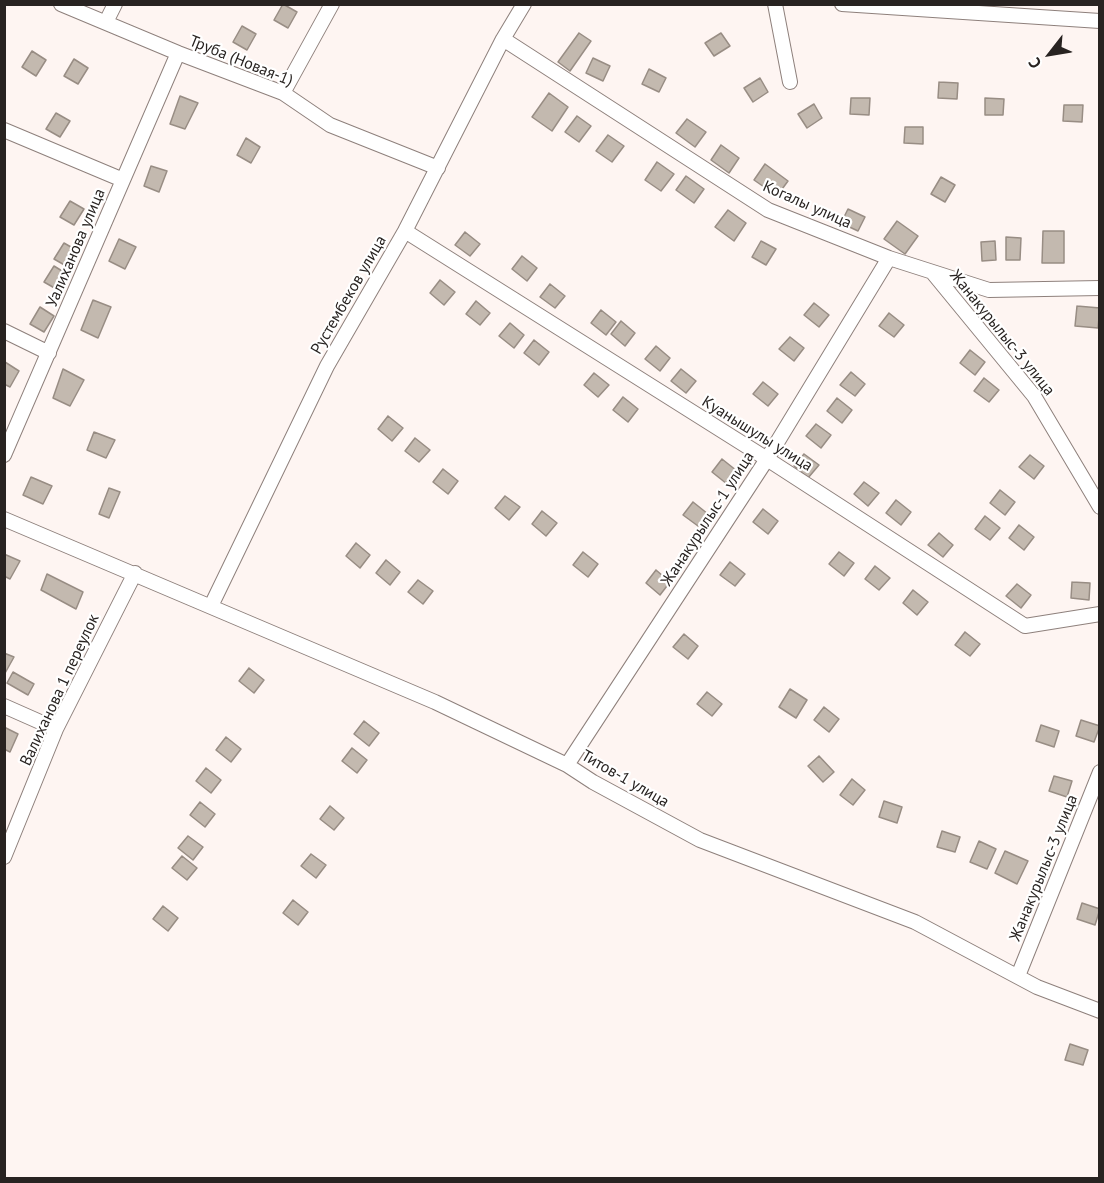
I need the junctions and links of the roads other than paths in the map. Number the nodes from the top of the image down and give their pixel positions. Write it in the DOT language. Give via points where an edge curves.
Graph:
graph roads {
  1 [pos="62,4"];
  2 [pos="115,4"];
  3 [pos="332,4"];
  4 [pos="524,4"];
  5 [pos="776,4"];
  6 [pos="842,4"];
  7 [pos="955,8"];
  8 [pos="1100,21"];
  9 [pos="106,22"];
  10 [pos="504,39"];
  11 [pos="178,53"];
  12 [pos="790,82"];
  13 [pos="283,93"];
  14 [pos="4,130"];
  15 [pos="438,168"];
  16 [pos="123,180"];
  17 [pos="405,231"];
  18 [pos="889,258"];
  19 [pos="933,273"];
  20 [pos="1100,288"];
  21 [pos="4,331"];
  22 [pos="49,353"];
  23 [pos="4,455"];
  24 [pos="767,459"];
  25 [pos="1100,507"];
  26 [pos="4,519"];
  27 [pos="135,573"];
  28 [pos="211,606"];
  29 [pos="1100,614"];
  30 [pos="4,706"];
  31 [pos="56,729"];
  32 [pos="567,765"];
  33 [pos="1100,772"];
  34 [pos="4,857"];
  35 [pos="1018,976"];
  36 [pos="1100,1011"];
  1 -- 9 [label="street, Труба (Новая-1)"];
  2 -- 9 [label="street"];
  3 -- 13 [label="street"];
  4 -- 10 [label="street, Рустембеков улица"];
  5 -- 12 [label="street"];
  6 -- 7 [label="street"];
  7 -- 8 [label="street"];
  9 -- 11 [label="street, Труба (Новая-1)"];
  10 -- 15 [label="street, Рустембеков улица"];
  10 -- 18 [label="street, Когалы улица" via="768,210"];
  11 -- 13 [label="street, Труба (Новая-1)"];
  11 -- 16 [label="street, Уалиханова улица"];
  13 -- 15 [label="street, Труба (Новая-1)" via="330,125"];
  14 -- 16 [label="street"];
  15 -- 17 [label="street, Рустембеков улица"];
  16 -- 22 [label="street, Уалиханова улица"];
  17 -- 24 [label="street, Куанышулы улица"];
  17 -- 28 [label="street, Рустембеков улица" via="327,366"];
  18 -- 19 [label="street, Когалы улица"];
  18 -- 24 [label="street, Жанакурылыс-1 улица"];
  19 -- 20 [label="street, Когалы улица" via="989,290"];
  19 -- 25 [label="street, Жанакурылыс-3 улица" via="1034,396"];
  21 -- 22 [label="street"];
  22 -- 23 [label="street, Уалиханова улица"];
  24 -- 29 [label="street, Куанышулы улица" via="1025,626"];
  24 -- 32 [label="street, Жанакурылыс-1 улица"];
  26 -- 27 [label="street, Титов-1 улица"];
  27 -- 28 [label="street, Титов-1 улица"];
  27 -- 31 [label="street, Валиханова 1 переулок"];
  28 -- 32 [label="street, Титов-1 улица" via="435,702"];
  30 -- 31 [label="street"];
  31 -- 34 [label="street, Валиханова 1 переулок"];
  32 -- 35 [label="street, Титов-1 улица" via="700,840 915,922"];
  33 -- 35 [label="street, Жанакурылыс-3 улица"];
  35 -- 36 [label="street, Титов-1 улица"];
}
